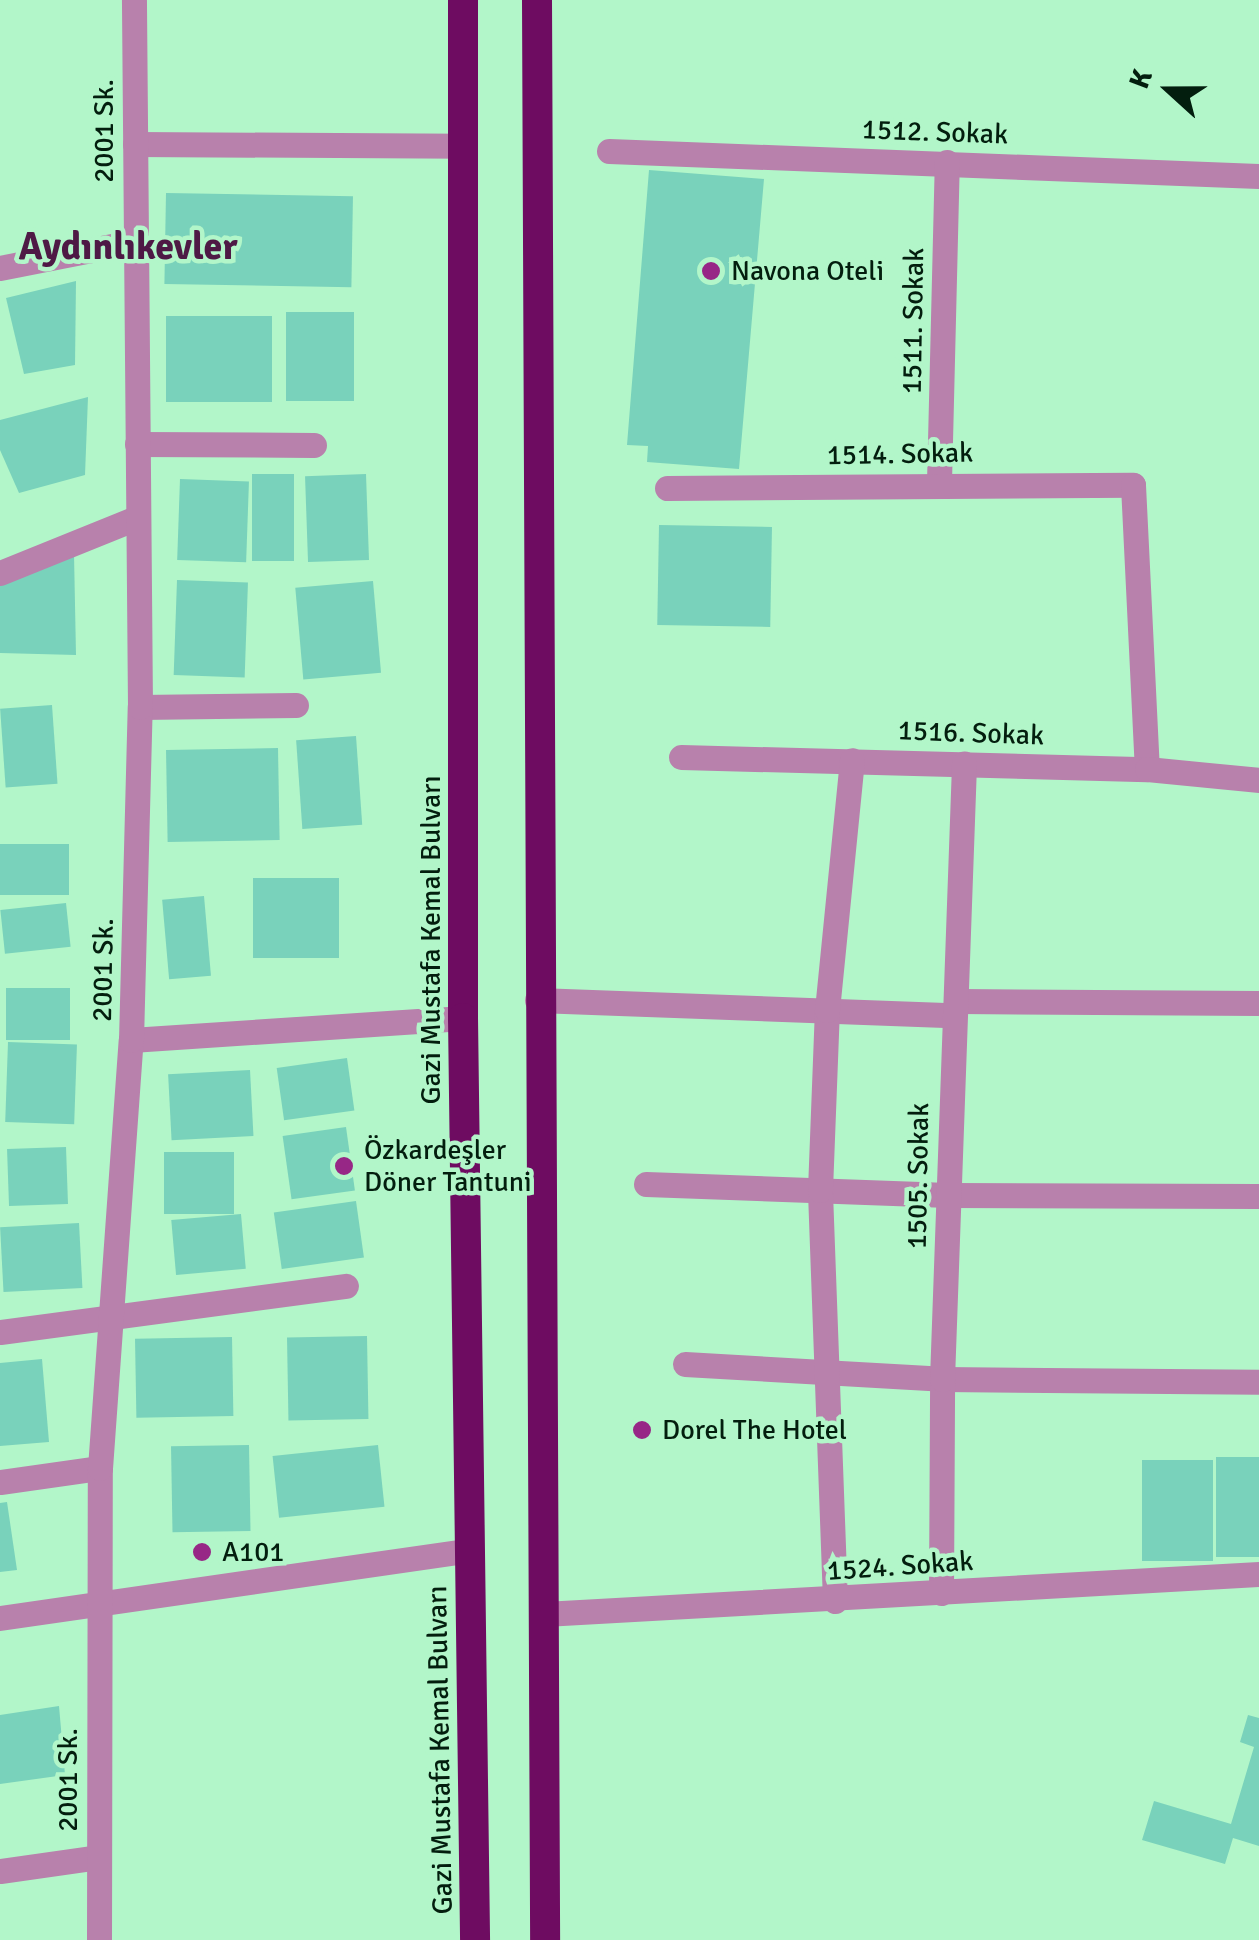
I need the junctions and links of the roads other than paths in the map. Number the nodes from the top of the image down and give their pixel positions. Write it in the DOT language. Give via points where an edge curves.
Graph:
graph roads {
  1 [pos="134,0"];
  2 [pos="463,0"];
  3 [pos="537,0"];
  4 [pos="135,144"];
  5 [pos="462,146"];
  6 [pos="609,152"];
  7 [pos="947,162"];
  8 [pos="1259,176"];
  9 [pos="133,242"];
  10 [pos="0,268"];
  11 [pos="137,444"];
  12 [pos="314,445"];
  13 [pos="939,482"];
  14 [pos="667,488"];
  15 [pos="136,518"];
  16 [pos="0,574"];
  17 [pos="296,705"];
  18 [pos="140,708"];
  19 [pos="681,756"];
  20 [pos="852,760"];
  21 [pos="964,762"];
  22 [pos="1147,769"];
  23 [pos="1259,780"];
  24 [pos="537,1000"];
  25 [pos="1259,1003"];
  26 [pos="956,1008"];
  27 [pos="827,1010"];
  28 [pos="462,1018"];
  29 [pos="131,1040"];
  30 [pos="646,1184"];
  31 [pos="820,1190"];
  32 [pos="948,1195"];
  33 [pos="1259,1196"];
  34 [pos="346,1286"];
  35 [pos="114,1320"];
  36 [pos="0,1332"];
  37 [pos="685,1364"];
  38 [pos="829,1373"];
  39 [pos="942,1380"];
  40 [pos="1259,1382"];
  41 [pos="100,1468"];
  42 [pos="0,1482"];
  43 [pos="470,1550"];
  44 [pos="1259,1574"];
  45 [pos="941,1593"];
  46 [pos="835,1601"];
  47 [pos="96,1606"];
  48 [pos="544,1614"];
  49 [pos="0,1618"];
  50 [pos="98,1857"];
  51 [pos="0,1871"];
  52 [pos="99,1940"];
  53 [pos="475,1940"];
  54 [pos="545,1940"];
  1 -- 4 [label="street, 2001 Sk."];
  2 -- 5 [label="highway, Gazi Mustafa Kemal Bulvarı"];
  3 -- 24 [label="highway"];
  4 -- 5 [label="street"];
  4 -- 9 [label="street, 2001 Sk."];
  5 -- 28 [label="highway, Gazi Mustafa Kemal Bulvarı"];
  6 -- 7 [label="street, 1512. Sokak"];
  7 -- 8 [label="street, 1512. Sokak"];
  7 -- 13 [label="street, 1511. Sokak"];
  9 -- 10 [label="street"];
  9 -- 11 [label="street, 2001 Sk."];
  11 -- 12 [label="street"];
  11 -- 15 [label="street, 2001 Sk."];
  13 -- 14 [label="street, 1514. Sokak"];
  13 -- 22 [label="street, 1514. Sokak" via="1133,485"];
  15 -- 16 [label="street"];
  15 -- 18 [label="street, 2001 Sk."];
  17 -- 18 [label="street"];
  18 -- 29 [label="street, 2001 Sk."];
  19 -- 20 [label="street, 1516. Sokak"];
  20 -- 21 [label="street, 1516. Sokak"];
  20 -- 27 [label="street"];
  21 -- 22 [label="street, 1516. Sokak"];
  21 -- 26 [label="street, 1505. Sokak"];
  22 -- 23 [label="street, 1516. Sokak"];
  24 -- 27 [label="street"];
  24 -- 48 [label="highway"];
  25 -- 26 [label="street"];
  26 -- 27 [label="street"];
  26 -- 32 [label="street, 1505. Sokak"];
  27 -- 31 [label="street"];
  28 -- 29 [label="street"];
  28 -- 43 [label="highway, Gazi Mustafa Kemal Bulvarı"];
  29 -- 35 [label="street, 2001 Sk."];
  30 -- 31 [label="street"];
  31 -- 32 [label="street"];
  31 -- 38 [label="street"];
  32 -- 33 [label="street"];
  32 -- 39 [label="street, 1505. Sokak"];
  34 -- 35 [label="street"];
  35 -- 36 [label="street"];
  35 -- 41 [label="street, 2001 Sk."];
  37 -- 38 [label="street"];
  38 -- 39 [label="street"];
  38 -- 46 [label="street"];
  39 -- 40 [label="street"];
  39 -- 45 [label="street, 1505. Sokak"];
  41 -- 42 [label="street"];
  41 -- 47 [label="street, 2001 Sk."];
  43 -- 47 [label="street"];
  43 -- 53 [label="highway, Gazi Mustafa Kemal Bulvarı"];
  44 -- 45 [label="street, 1524. Sokak"];
  45 -- 46 [label="street, 1524. Sokak"];
  46 -- 48 [label="street, 1524. Sokak"];
  47 -- 49 [label="street"];
  47 -- 50 [label="street, 2001 Sk."];
  48 -- 54 [label="highway"];
  50 -- 51 [label="street"];
  50 -- 52 [label="street, 2001 Sk."];
}
